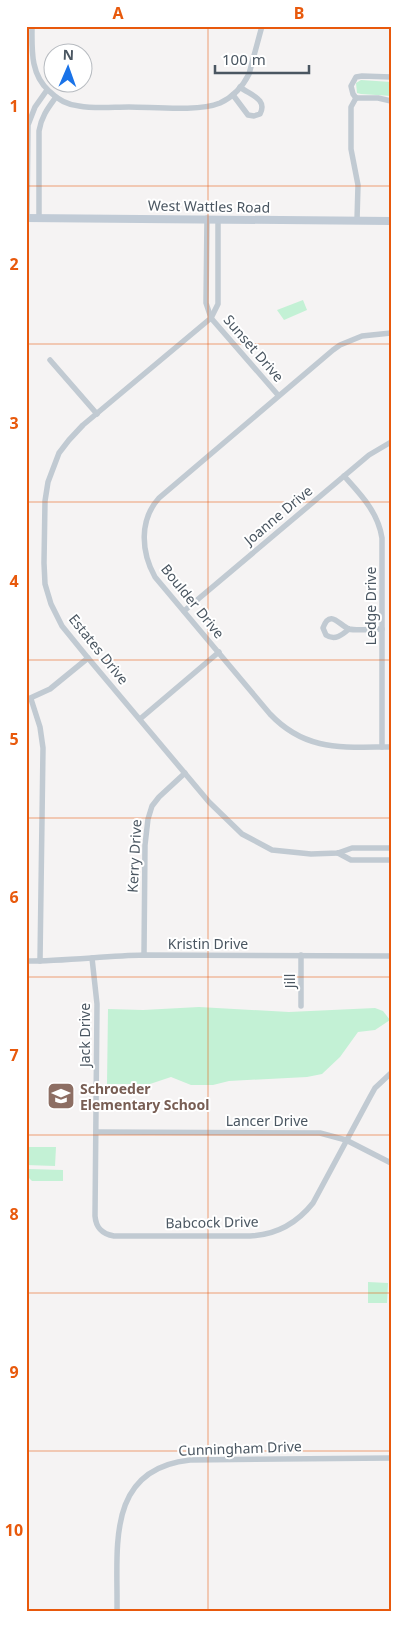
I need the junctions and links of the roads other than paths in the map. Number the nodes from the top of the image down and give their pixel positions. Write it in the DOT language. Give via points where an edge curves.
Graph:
graph roads {
  1 [pos="32,26"];
  2 [pos="262,26"];
  3 [pos="391,77"];
  4 [pos="42,82"];
  5 [pos="240,87"];
  6 [pos="45,92"];
  7 [pos="50,92"];
  8 [pos="233,95"];
  9 [pos="56,97"];
  10 [pos="356,98"];
  11 [pos="391,101"];
  12 [pos="26,218"];
  13 [pos="39,218"];
  14 [pos="207,218"];
  15 [pos="218,219"];
  16 [pos="357,220"];
  17 [pos="391,221"];
  18 [pos="211,318"];
  19 [pos="391,333"];
  20 [pos="50,360"];
  21 [pos="278,395"];
  22 [pos="96,414"];
  23 [pos="391,442"];
  24 [pos="344,476"];
  25 [pos="184,611"];
  26 [pos="349,629"];
  27 [pos="382,629"];
  28 [pos="219,652"];
  29 [pos="88,658"];
  30 [pos="28,700"];
  31 [pos="140,719"];
  32 [pos="382,747"];
  33 [pos="391,747"];
  34 [pos="185,774"];
  35 [pos="391,848"];
  36 [pos="338,853"];
  37 [pos="391,860"];
  38 [pos="144,955"];
  39 [pos="301,956"];
  40 [pos="391,956"];
  41 [pos="92,958"];
  42 [pos="26,961"];
  43 [pos="40,961"];
  44 [pos="301,1006"];
  45 [pos="391,1074"];
  46 [pos="96,1132"];
  47 [pos="346,1140"];
  48 [pos="391,1162"];
  49 [pos="100,1230"];
  50 [pos="391,1458"];
  51 [pos="117,1611"];
  1 -- 4 [label="street" via="34,67"];
  2 -- 5 [label="street" via="249,74"];
  3 -- 10 [label="street" via="356,77 351,86"];
  5 -- 8 [label="street"];
  5 -- 8 [label="street" via="261,101 260,114 248,115"];
  6 -- 12 [label="street" via="34,107 28,125"];
  7 -- 9 [label="street"];
  8 -- 9 [label="street" via="220,103 192,108 80,107"];
  9 -- 13 [label="street" via="44,114 39,131"];
  10 -- 11 [label="street"];
  10 -- 16 [label="street" via="351,107 351,149 358,185"];
  12 -- 13 [label="street, West Wattles Road"];
  13 -- 14 [label="street, West Wattles Road"];
  14 -- 15 [label="street, West Wattles Road"];
  14 -- 18 [label="street" via="206,304"];
  15 -- 16 [label="street, West Wattles Road"];
  15 -- 18 [label="street" via="218,304"];
  16 -- 17 [label="street, West Wattles Road"];
  18 -- 21 [label="street, Sunset Drive"];
  18 -- 22 [label="street, Estates Drive"];
  19 -- 21 [label="street, Boulder Drive" via="362,336 340,345"];
  20 -- 22 [label="street"];
  21 -- 25 [label="street, Boulder Drive" via="164,492 150,512 144,537 146,558 156,577"];
  22 -- 29 [label="street, Estates Drive" via="59,453 45,501 45,584 62,626"];
  23 -- 24 [label="street, Joanne Drive"];
  24 -- 25 [label="street, Joanne Drive"];
  24 -- 27 [label="street, Ledge Drive" via="371,509 381,530"];
  25 -- 28 [label="street, Boulder Drive"];
  26 -- 27 [label="street"];
  27 -- 32 [label="street, Ledge Drive"];
  28 -- 31 [label="street"];
  28 -- 32 [label="street, Boulder Drive" via="275,719 295,735 330,746"];
  29 -- 30 [label="street" via="50,689"];
  29 -- 31 [label="street, Estates Drive"];
  30 -- 43 [label="street" via="40,727 43,757"];
  31 -- 34 [label="street, Estates Drive"];
  32 -- 33 [label="street, Boulder Drive"];
  34 -- 36 [label="street, Estates Drive" via="242,834 272,850"];
  34 -- 38 [label="street, Kerry Drive" via="159,797 148,819"];
  35 -- 36 [label="street, Estates Drive" via="352,848"];
  36 -- 37 [label="street, Estates Drive" via="351,860"];
  38 -- 39 [label="street, Kristin Drive"];
  38 -- 41 [label="street, Kristin Drive"];
  39 -- 40 [label="street, Kristin Drive"];
  39 -- 44 [label="street, Jill"];
  41 -- 43 [label="street, Kristin Drive"];
  41 -- 46 [label="street, Jack Drive" via="97,1004"];
  42 -- 43 [label="street, Kristin Drive"];
  45 -- 47 [label="street, Babcock Drive" via="375,1088"];
  46 -- 47 [label="street, Lancer Drive" via="311,1132"];
  46 -- 49 [label="street, Jack Drive" via="95,1216"];
  47 -- 48 [label="street, Lancer Drive"];
  47 -- 49 [label="street, Babcock Drive" via="313,1203 301,1216 280,1229 242,1236 114,1236"];
  50 -- 51 [label="street, Cunningham Drive" via="190,1460 151,1472 131,1493 120,1521"];
}
